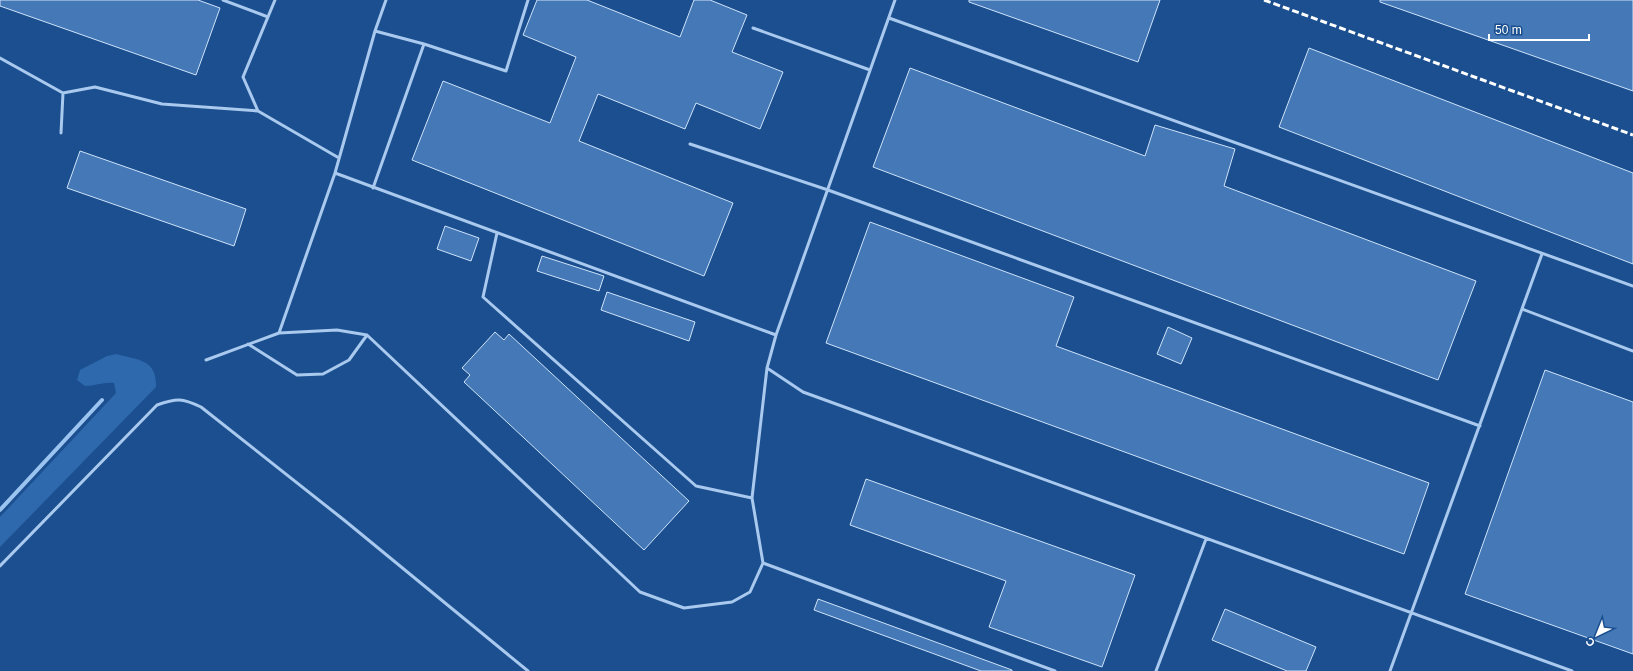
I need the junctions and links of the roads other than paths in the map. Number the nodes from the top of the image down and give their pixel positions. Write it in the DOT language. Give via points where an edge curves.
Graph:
graph roads {
  1 [pos="223,0"];
  2 [pos="275,0"];
  3 [pos="386,0"];
  4 [pos="528,0"];
  5 [pos="895,0"];
  6 [pos="268,17"];
  7 [pos="889,18"];
  8 [pos="753,28"];
  9 [pos="375,31"];
  10 [pos="424,44"];
  11 [pos="0,58"];
  12 [pos="870,70"];
  13 [pos="63,93"];
  14 [pos="258,111"];
  15 [pos="61,133"];
  16 [pos="690,144"];
  17 [pos="339,158"];
  18 [pos="335,173"];
  19 [pos="373,188"];
  20 [pos="828,190"];
  21 [pos="497,233"];
  22 [pos="1542,254"];
  23 [pos="1633,286"];
  24 [pos="1522,309"];
  25 [pos="279,333"];
  26 [pos="776,335"];
  27 [pos="367,336"];
  28 [pos="248,344"];
  29 [pos="1633,351"];
  30 [pos="206,360"];
  31 [pos="767,368"];
  32 [pos="1480,426"];
  33 [pos="752,498"];
  34 [pos="1206,539"];
  35 [pos="763,563"];
  36 [pos="0,566"];
  37 [pos="1412,613"];
  38 [pos="528,671"];
  39 [pos="1055,671"];
  40 [pos="1156,671"];
  41 [pos="1390,671"];
  42 [pos="1572,671"];
  1 -- 6 [label="lane"];
  2 -- 6 [label="lane"];
  3 -- 9 [label="lane"];
  4 -- 10 [label="lane" via="506,71"];
  5 -- 7 [label="lane"];
  6 -- 14 [label="lane" via="243,76"];
  7 -- 12 [label="lane"];
  7 -- 22 [label="lane"];
  8 -- 12 [label="lane"];
  9 -- 10 [label="lane"];
  9 -- 17 [label="lane"];
  10 -- 19 [label="lane"];
  11 -- 13 [label="lane"];
  12 -- 20 [label="lane"];
  13 -- 14 [label="lane" via="95,87 162,104"];
  13 -- 15 [label="lane"];
  14 -- 17 [label="lane"];
  16 -- 20 [label="lane"];
  17 -- 18 [label="lane"];
  18 -- 19 [label="lane"];
  18 -- 25 [label="lane"];
  19 -- 21 [label="lane"];
  20 -- 26 [label="lane"];
  20 -- 32 [label="lane"];
  21 -- 26 [label="lane"];
  21 -- 33 [label="lane" via="483,297 696,486"];
  22 -- 23 [label="lane"];
  22 -- 24 [label="lane"];
  24 -- 29 [label="lane"];
  24 -- 32 [label="lane"];
  25 -- 27 [label="lane" via="337,330"];
  25 -- 28 [label="lane"];
  26 -- 31 [label="lane"];
  27 -- 28 [label="lane" via="349,360 323,374 297,375"];
  27 -- 35 [label="lane" via="640,592 684,608 732,602 750,592"];
  28 -- 30 [label="lane"];
  31 -- 33 [label="lane"];
  31 -- 34 [label="lane" via="803,392"];
  32 -- 37 [label="lane"];
  33 -- 35 [label="lane"];
  34 -- 37 [label="lane"];
  34 -- 40 [label="lane"];
  35 -- 39 [label="lane"];
  36 -- 38 [label="lane" via="157,405 173,399 187,401 201,407 344,520"];
  37 -- 41 [label="lane"];
  37 -- 42 [label="lane"];
}
